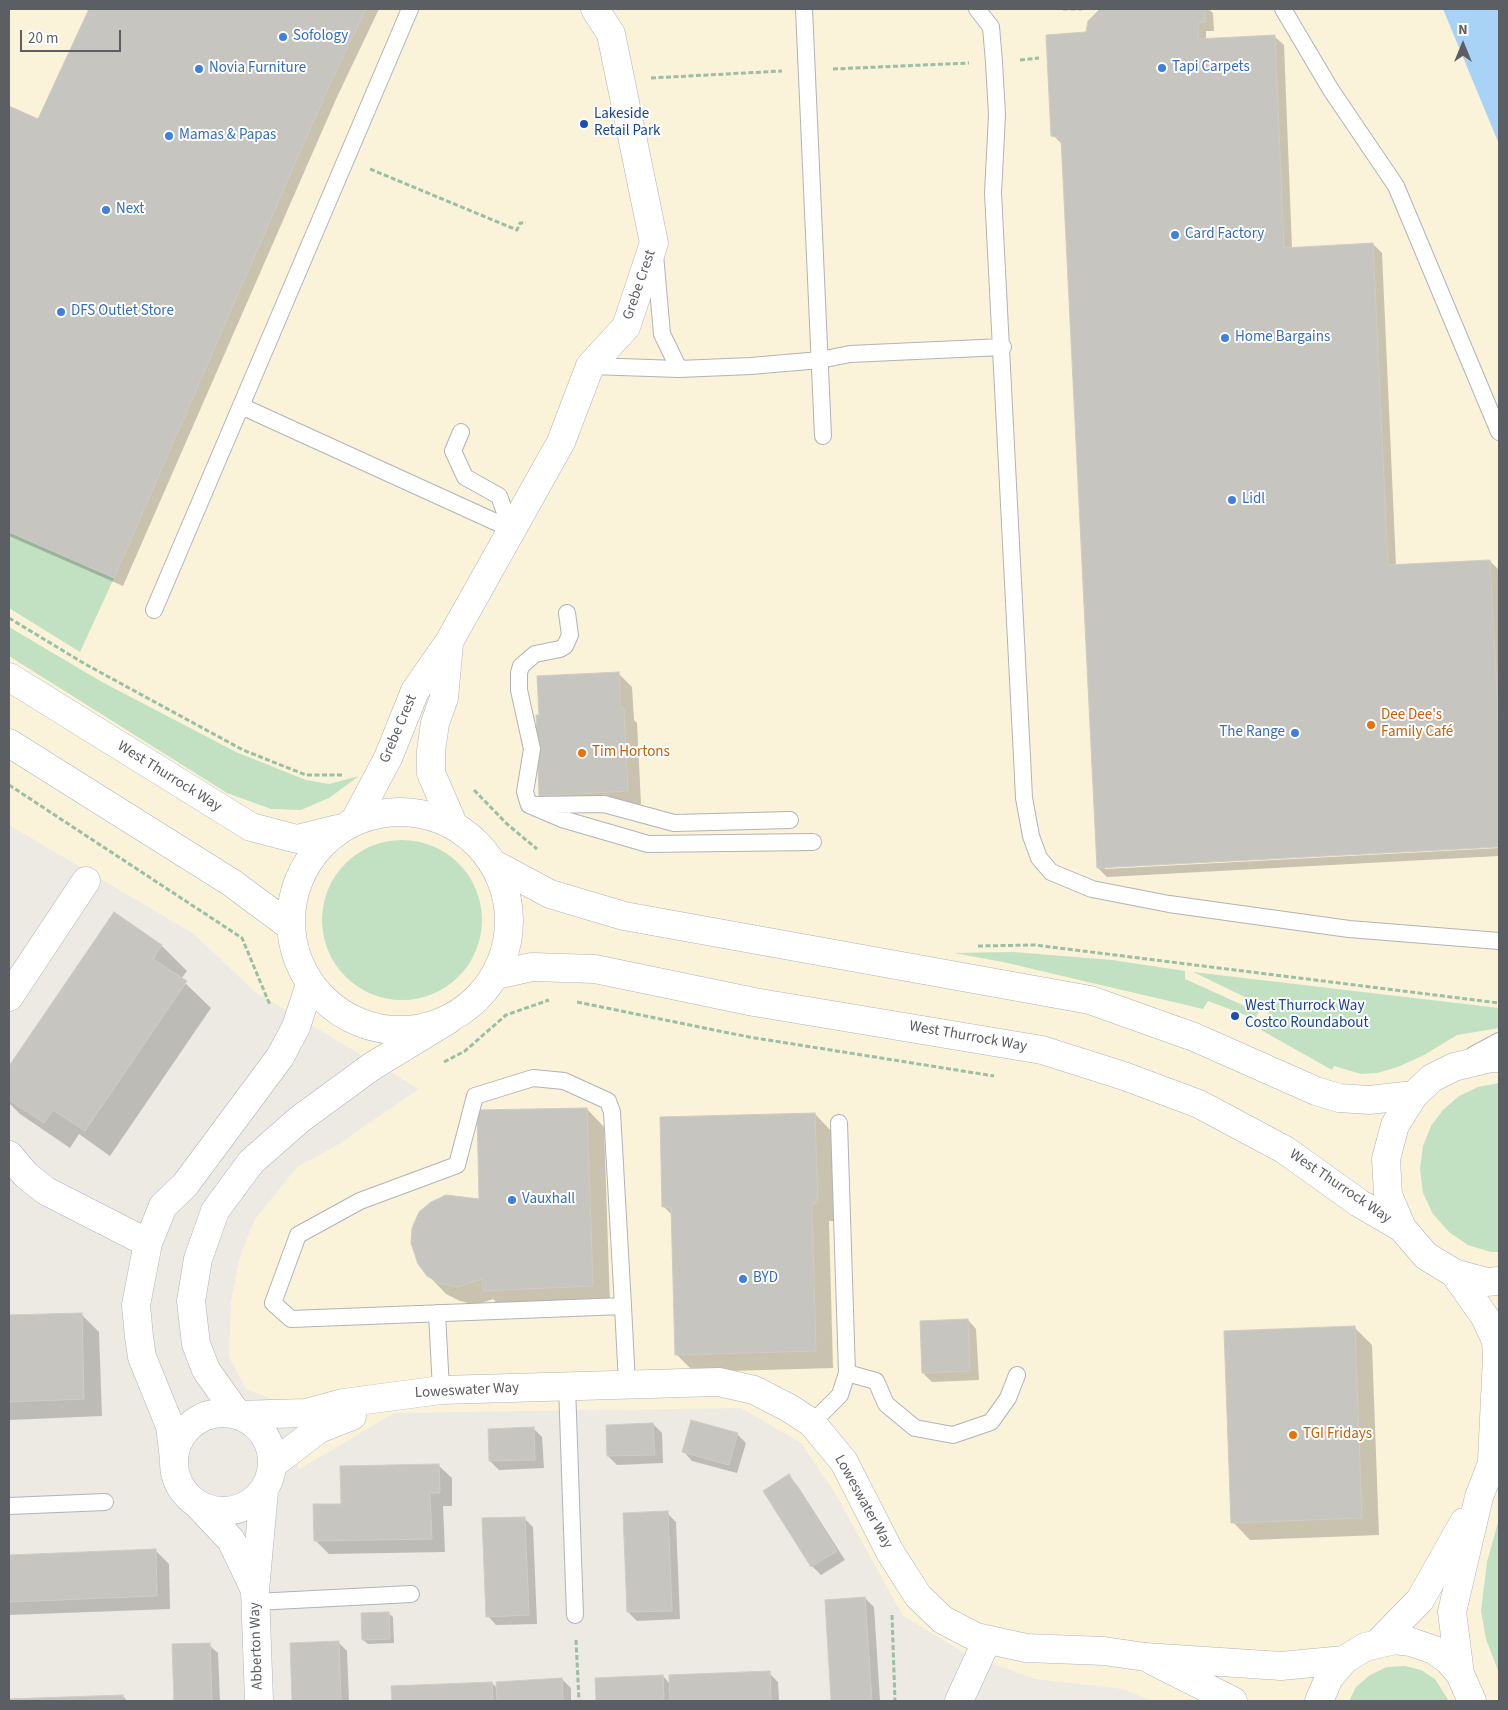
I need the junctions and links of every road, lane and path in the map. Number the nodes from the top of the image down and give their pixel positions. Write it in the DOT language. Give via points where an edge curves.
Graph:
graph roads {
  1 [pos="410,9"];
  2 [pos="595,9"];
  3 [pos="804,9"];
  4 [pos="1063,9"];
  5 [pos="1082,9"];
  6 [pos="1283,9"];
  7 [pos="978,10"];
  8 [pos="1039,58"];
  9 [pos="994,62"];
  10 [pos="807,70"];
  11 [pos="644,79"];
  12 [pos="346,159"];
  13 [pos="526,223"];
  14 [pos="654,243"];
  15 [pos="1002,347"];
  16 [pos="820,360"];
  17 [pos="590,366"];
  18 [pos="679,369"];
  19 [pos="241,406"];
  20 [pos="461,432"];
  21 [pos="1499,432"];
  22 [pos="823,436"];
  23 [pos="511,529"];
  24 [pos="154,610"];
  25 [pos="567,613"];
  26 [pos="449,642"];
  27 [pos="9,677"];
  28 [pos="9,743"];
  29 [pos="9,785"];
  30 [pos="529,805"];
  31 [pos="790,820"];
  32 [pos="348,824"];
  33 [pos="453,824"];
  34 [pos="813,842"];
  35 [pos="494,864"];
  36 [pos="86,881"];
  37 [pos="290,926"];
  38 [pos="1499,941"];
  39 [pos="972,946"];
  40 [pos="496,975"];
  41 [pos="310,984"];
  42 [pos="9,997"];
  43 [pos="556,998"];
  44 [pos="576,1002"];
  45 [pos="1499,1002"];
  46 [pos="271,1008"];
  47 [pos="448,1020"];
  48 [pos="1499,1041"];
  49 [pos="1499,1058"];
  50 [pos="439,1065"];
  51 [pos="1454,1066"];
  52 [pos="995,1076"];
  53 [pos="1414,1095"];
  54 [pos="839,1123"];
  55 [pos="9,1155"];
  56 [pos="1402,1228"];
  57 [pos="148,1243"];
  58 [pos="1454,1273"];
  59 [pos="1499,1281"];
  60 [pos="623,1306"];
  61 [pos="437,1313"];
  62 [pos="847,1373"];
  63 [pos="1017,1375"];
  64 [pos="627,1384"];
  65 [pos="567,1386"];
  66 [pos="441,1390"];
  67 [pos="386,1397"];
  68 [pos="238,1415"];
  69 [pos="812,1423"];
  70 [pos="1496,1453"];
  71 [pos="174,1458"];
  72 [pos="273,1464"];
  73 [pos="264,1491"];
  74 [pos="1479,1497"];
  75 [pos="106,1502"];
  76 [pos="198,1505"];
  77 [pos="9,1506"];
  78 [pos="411,1594"];
  79 [pos="255,1596"];
  80 [pos="892,1611"];
  81 [pos="575,1614"];
  82 [pos="987,1640"];
  83 [pos="1379,1642"];
  84 [pos="1145,1657"];
  85 [pos="1344,1660"];
  86 [pos="1471,1693"];
  87 [pos="259,1701"];
  88 [pos="578,1701"];
  89 [pos="895,1701"];
  90 [pos="959,1701"];
  91 [pos="1233,1701"];
  92 [pos="1319,1701"];
  1 -- 12 [label="lane"];
  2 -- 14 [label="street, Grebe Crest" via="612,34"];
  3 -- 10 [label="lane"];
  4 -- 5 [label="path"];
  6 -- 21 [label="lane" via="1331,90 1396,186"];
  7 -- 9 [label="lane" via="991,27"];
  8 -- 9 [label="path"];
  9 -- 10 [label="path"];
  9 -- 15 [label="lane" via="997,115 993,193"];
  10 -- 11 [label="path"];
  10 -- 16 [label="lane"];
  12 -- 13 [label="path" via="517,230 520,223"];
  12 -- 19 [label="lane"];
  14 -- 17 [label="street, Grebe Crest" via="626,327"];
  14 -- 18 [label="lane" via="662,334"];
  15 -- 16 [label="lane" via="850,354"];
  15 -- 38 [label="lane" via="1024,798 1039,858 1051,872 1092,889 1169,904 1349,928"];
  16 -- 18 [label="lane"];
  16 -- 22 [label="lane"];
  17 -- 18 [label="lane"];
  17 -- 23 [label="street, Grebe Crest" via="561,442"];
  19 -- 23 [label="lane"];
  19 -- 24 [label="lane"];
  20 -- 23 [label="lane" via="452,451 465,477 499,496"];
  23 -- 26 [label="street, Grebe Crest"];
  25 -- 30 [label="lane" via="570,634 565,646 535,654 519,673 519,690 532,749 525,792"];
  26 -- 32 [label="street, Grebe Crest" via="415,691 388,758"];
  26 -- 33 [label="street, Grebe Crest" via="444,698 433,732 431,773"];
  27 -- 32 [label="street, West Thurrock Way" via="251,827 297,839"];
  28 -- 37 [label="street" via="232,884"];
  29 -- 46 [label="path" via="242,938"];
  30 -- 31 [label="lane" via="604,804 674,823"];
  30 -- 34 [label="lane" via="562,819 648,844"];
  32 -- 33 [label="street, West Thurrock Way" via="380,812 405,811 430,815"];
  32 -- 37 [label="street" via="316,850 299,877 292,901"];
  33 -- 35 [label="street" via="480,844"];
  35 -- 40 [label="street" via="506,888 510,911 508,945"];
  35 -- 53 [label="street" via="550,894 624,916 1090,1000 1194,1037 1339,1098 1369,1100"];
  36 -- 42 [label="street"];
  37 -- 41 [label="street" via="292,942"];
  39 -- 45 [label="path" via="1035,945"];
  40 -- 47 [label="street" via="481,996"];
  40 -- 56 [label="street, West Thurrock Way" via="532,967 595,968 754,1002 1042,1050 1199,1104 1285,1150 1359,1203"];
  41 -- 47 [label="street" via="328,1004 350,1019 387,1029 422,1028"];
  41 -- 57 [label="street" via="296,1027 280,1057 185,1185 163,1206"];
  43 -- 50 [label="path" via="506,1015 465,1051"];
  44 -- 52 [label="path" via="749,1037"];
  47 -- 68 [label="street" via="371,1067 300,1120 251,1162 215,1211 198,1259 191,1301 196,1344 206,1370"];
  48 -- 51 [label="lane"];
  49 -- 51 [label="street"];
  51 -- 53 [label="street" via="1432,1078"];
  53 -- 56 [label="street" via="1395,1125 1386,1160 1388,1195"];
  54 -- 62 [label="lane"];
  55 -- 57 [label="street" via="46,1191"];
  56 -- 58 [label="street" via="1426,1256"];
  57 -- 71 [label="street" via="136,1305 139,1338 142,1357 170,1426"];
  58 -- 59 [label="street" via="1486,1282"];
  58 -- 70 [label="street" via="1485,1317 1496,1341"];
  60 -- 61 [label="lane"];
  60 -- 61 [label="lane" via="612,1112 608,1101 564,1081 533,1078 475,1096 458,1164 360,1201 298,1235 273,1302 291,1319"];
  60 -- 64 [label="lane"];
  61 -- 66 [label="lane"];
  62 -- 63 [label="lane" via="876,1381 886,1404 915,1428 953,1436 991,1422 1008,1398"];
  62 -- 69 [label="lane" via="840,1395"];
  64 -- 65 [label="street, Loweswater Way"];
  64 -- 69 [label="street, Loweswater Way" via="719,1382 754,1390"];
  65 -- 66 [label="street, Loweswater Way"];
  65 -- 81 [label="lane"];
  66 -- 67 [label="street, Loweswater Way"];
  67 -- 68 [label="street, Loweswater Way" via="343,1403 306,1413"];
  67 -- 72 [label="street, Loweswater Way" via="356,1415 318,1429"];
  68 -- 71 [label="street" via="220,1412 203,1417 188,1427 178,1442"];
  68 -- 72 [label="street" via="264,1433 271,1448"];
  69 -- 82 [label="street, Loweswater Way" via="844,1462 890,1552 918,1596 943,1620"];
  70 -- 74 [label="street"];
  71 -- 76 [label="street" via="179,1485"];
  72 -- 73 [label="street"];
  73 -- 76 [label="street" via="253,1501 233,1510 212,1510"];
  73 -- 79 [label="street, Abberton Way"];
  74 -- 83 [label="street" via="1420,1600"];
  74 -- 86 [label="street" via="1452,1612"];
  75 -- 77 [label="lane"];
  76 -- 79 [label="street, Abberton Way" via="231,1540"];
  78 -- 79 [label="lane"];
  79 -- 87 [label="street, Abberton Way"];
  80 -- 89 [label="path"];
  81 -- 88 [label="path"];
  82 -- 84 [label="street, Loweswater Way" via="1026,1648 1104,1651"];
  82 -- 90 [label="street"];
  83 -- 85 [label="street"];
  83 -- 86 [label="street" via="1412,1642 1434,1650 1448,1660"];
  84 -- 85 [label="street, Loweswater Way" via="1281,1666"];
  84 -- 91 [label="street, Loweswater Way"];
  85 -- 92 [label="street" via="1329,1678"];
}
